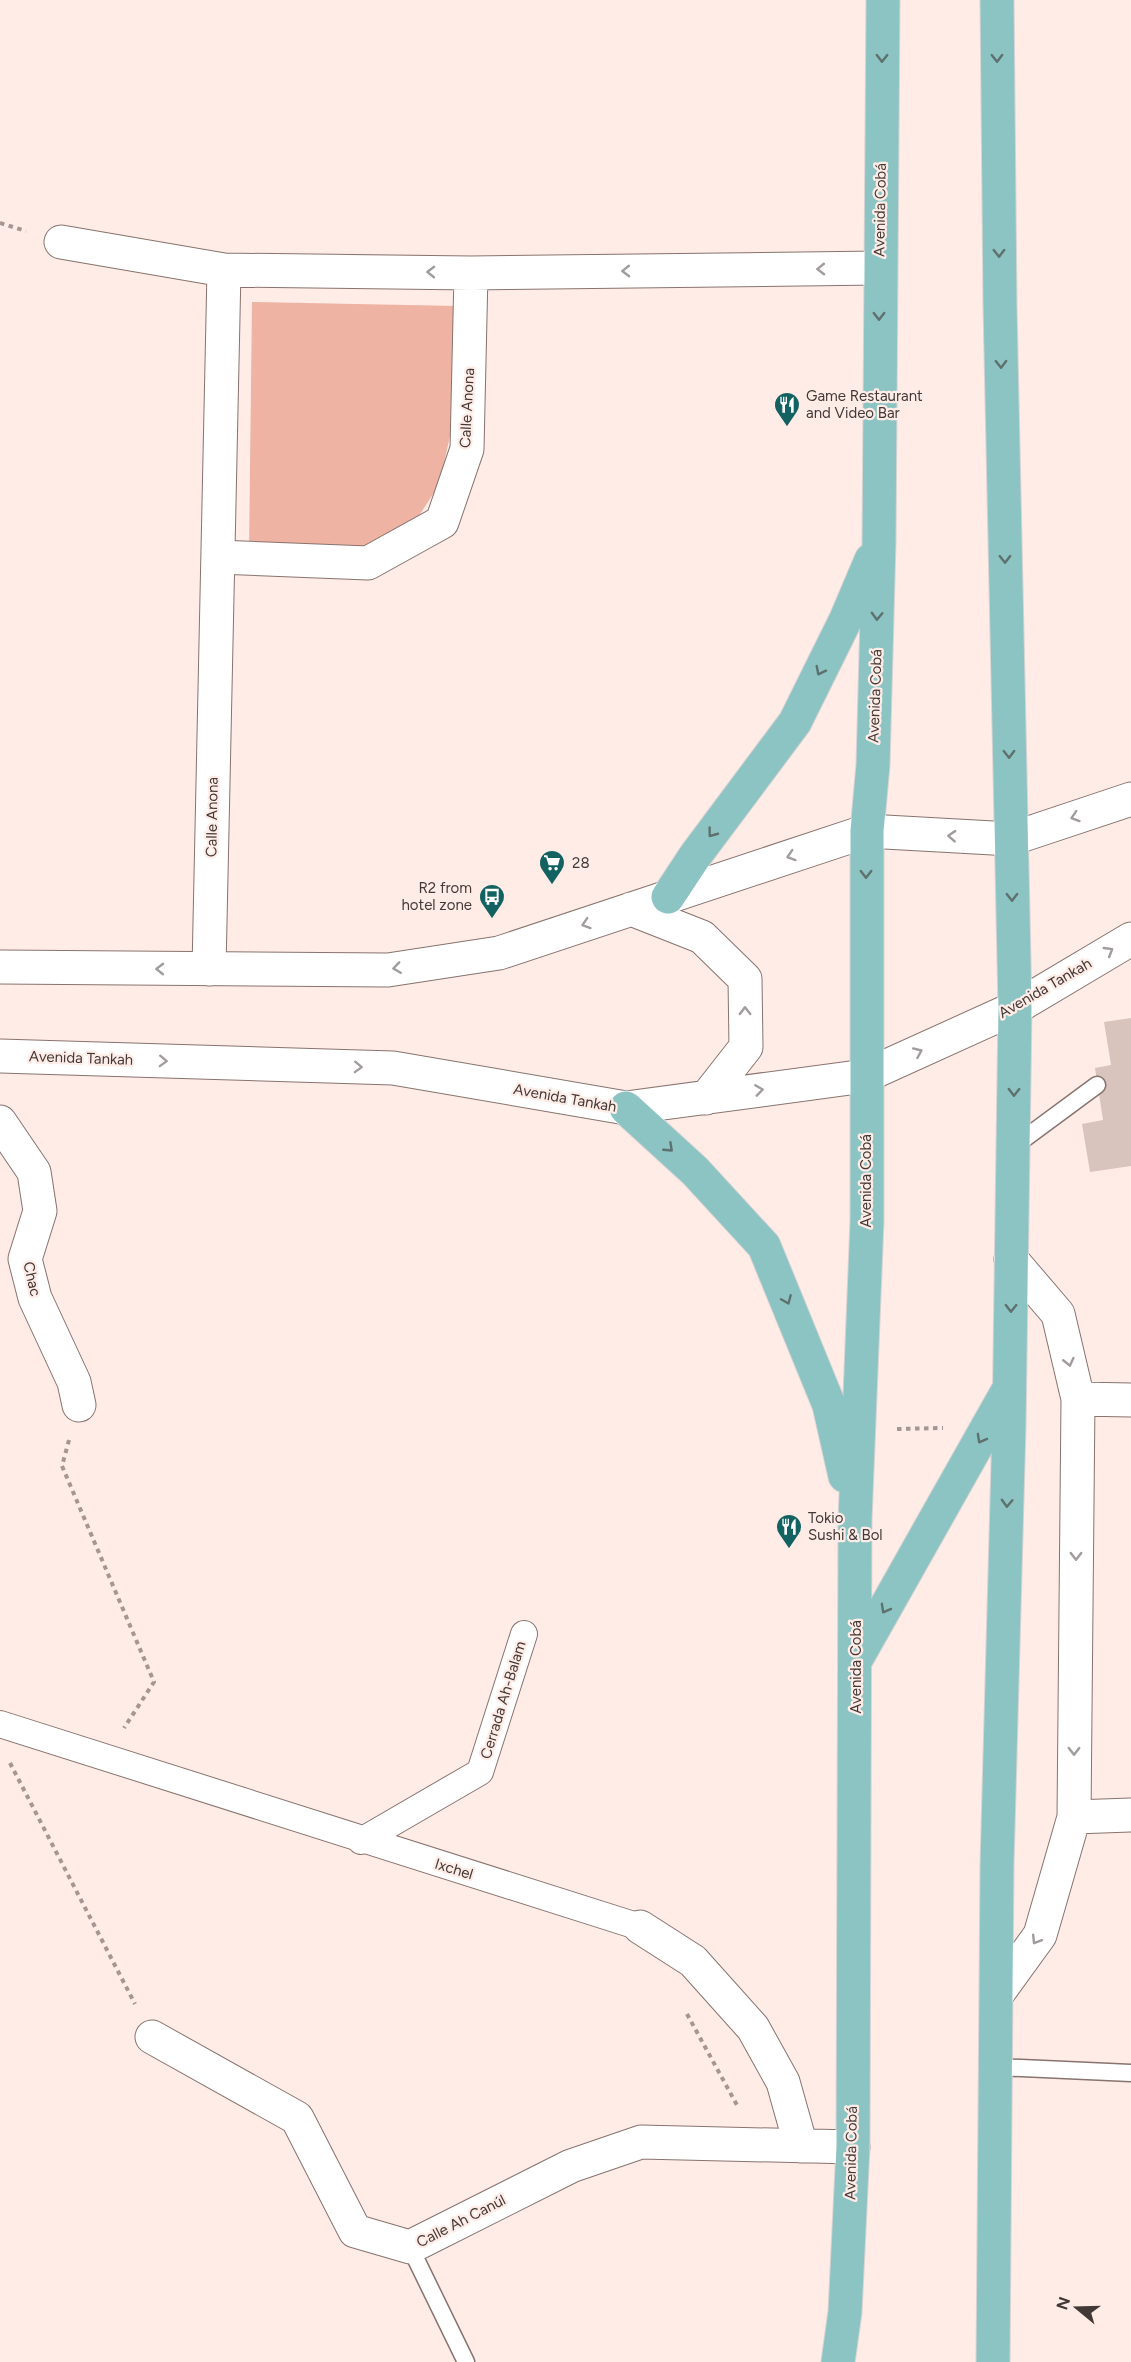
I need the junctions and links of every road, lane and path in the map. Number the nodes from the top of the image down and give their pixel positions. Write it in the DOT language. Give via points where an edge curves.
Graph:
graph roads {
  1 [pos="883,0"];
  2 [pos="997,0"];
  3 [pos="61,242"];
  4 [pos="879,268"];
  5 [pos="224,270"];
  6 [pos="471,273"];
  7 [pos="879,542"];
  8 [pos="218,557"];
  9 [pos="1131,799"];
  10 [pos="867,831"];
  11 [pos="1011,839"];
  12 [pos="668,897"];
  13 [pos="631,909"];
  14 [pos="1131,939"];
  15 [pos="0,967"];
  16 [pos="209,969"];
  17 [pos="1015,1008"];
  18 [pos="0,1056"];
  19 [pos="865,1076"];
  20 [pos="1097,1085"];
  21 [pos="706,1098"];
  22 [pos="626,1108"];
  23 [pos="0,1122"];
  24 [pos="1013,1147"];
  25 [pos="1011,1259"];
  26 [pos="1009,1388"];
  27 [pos="1078,1400"];
  28 [pos="1131,1400"];
  29 [pos="79,1405"];
  30 [pos="855,1520"];
  31 [pos="524,1634"];
  32 [pos="856,1659"];
  33 [pos="0,1724"];
  34 [pos="5,1754"];
  35 [pos="105,1756"];
  36 [pos="1131,1815"];
  37 [pos="1074,1816"];
  38 [pos="361,1840"];
  39 [pos="640,1928"];
  40 [pos="998,1993"];
  41 [pos="685,2010"];
  42 [pos="152,2037"];
  43 [pos="997,2067"];
  44 [pos="1131,2073"];
  45 [pos="758,2145"];
  46 [pos="801,2146"];
  47 [pos="853,2147"];
  48 [pos="410,2247"];
  49 [pos="466,2362"];
  50 [pos="838,2362"];
  51 [pos="993,2362"];
  1 -- 4 [label="main road, Avenida Cobá, one-way"];
  2 -- 11 [label="main road, one-way"];
  3 -- 5 [label="street"];
  4 -- 6 [label="street, one-way"];
  4 -- 7 [label="main road, Avenida Cobá, one-way"];
  6 -- 5 [label="street, one-way"];
  5 -- 8 [label="street, Calle Anona"];
  6 -- 8 [label="street, Calle Anona" via="467,449 442,522 368,563"];
  7 -- 10 [label="main road, Avenida Cobá, one-way" via="873,765"];
  7 -- 12 [label="main road, one-way" via="795,722"];
  8 -- 16 [label="street, Calle Anona"];
  9 -- 11 [label="street, one-way"];
  11 -- 10 [label="street, one-way"];
  10 -- 12 [label="street, one-way"];
  10 -- 19 [label="main road, Avenida Cobá, one-way"];
  11 -- 17 [label="main road, one-way"];
  12 -- 13 [label="street"];
  13 -- 16 [label="street, one-way" via="499,953 388,970"];
  21 -- 13 [label="street, one-way" via="746,1047 745,979 702,938"];
  17 -- 14 [label="street, Avenida Tankah, one-way"];
  16 -- 15 [label="street, one-way"];
  19 -- 17 [label="street, Avenida Tankah, one-way"];
  17 -- 24 [label="main road, one-way"];
  18 -- 22 [label="street, Avenida Tankah, one-way" via="393,1068"];
  21 -- 19 [label="street, Avenida Tankah, one-way"];
  19 -- 30 [label="main road, Avenida Cobá" via="867,1221"];
  20 -- 24 [label="lane"];
  21 -- 22 [label="street, Avenida Tankah"];
  22 -- 30 [label="main road, one-way" via="695,1172 764,1246 829,1406"];
  23 -- 29 [label="street, Chac" via="34,1172 40,1211 25,1259 35,1298 74,1382"];
  24 -- 25 [label="main road"];
  25 -- 26 [label="main road, one-way"];
  25 -- 27 [label="street, one-way" via="1058,1314"];
  26 -- 32 [label="main road, one-way"];
  26 -- 40 [label="main road, one-way" via="997,1865"];
  27 -- 28 [label="street"];
  27 -- 37 [label="street, one-way"];
  29 -- 35 [label="path" via="62,1466 154,1682"];
  30 -- 32 [label="main road, Avenida Cobá"];
  31 -- 38 [label="street, Cerrada Ah-Balam" via="480,1772"];
  32 -- 47 [label="main road, Avenida Cobá"];
  33 -- 35 [label="street, Ixchel"];
  34 -- 42 [label="path"];
  35 -- 38 [label="street, Ixchel"];
  36 -- 37 [label="street"];
  37 -- 40 [label="street, one-way" via="1040,1935"];
  38 -- 39 [label="street, Ixchel"];
  39 -- 46 [label="street, Ixchel" via="693,1961 753,2028 783,2082"];
  40 -- 43 [label="main road"];
  41 -- 45 [label="path"];
  42 -- 48 [label="street, Calle Ah Canúl" via="297,2118 355,2231"];
  43 -- 44 [label="lane"];
  43 -- 51 [label="main road"];
  45 -- 46 [label="street, Calle Ah Canúl"];
  45 -- 48 [label="street, Calle Ah Canúl" via="641,2142 571,2166"];
  46 -- 47 [label="street, Calle Ah Canúl"];
  47 -- 50 [label="main road, Avenida Cobá" via="845,2312"];
  48 -- 49 [label="lane"];
}
